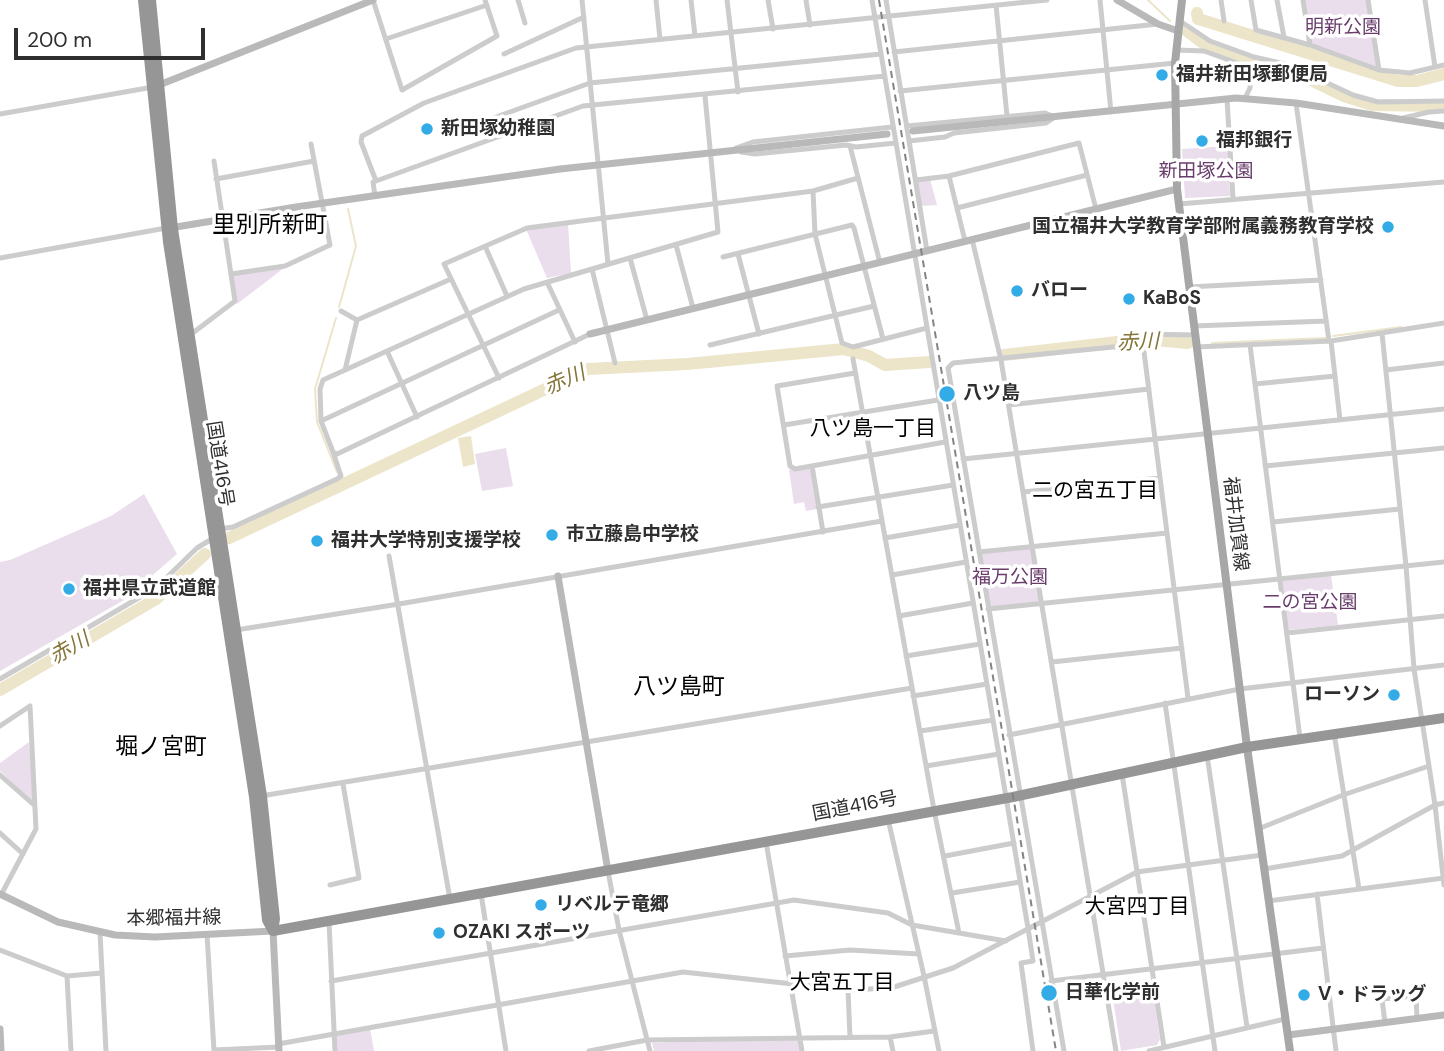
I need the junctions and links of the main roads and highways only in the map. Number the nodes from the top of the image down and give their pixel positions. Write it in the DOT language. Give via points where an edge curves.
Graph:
graph roads {
  1 [pos="143,0"];
  2 [pos="151,0"];
  3 [pos="1182,0"];
  4 [pos="155,86"];
  5 [pos="1444,718"];
  6 [pos="1247,747"];
  7 [pos="1290,1051"];
  1 -- 4 [label="highway, 国道416号"];
  2 -- 4 [label="highway, 国道416号"];
  3 -- 6 [label="main road, 福井加賀線" via="1175,63 1177,189"];
  4 -- 6 [label="highway, 国道416号" via="169,228 258,797 267,920 273,931 1006,798"];
  5 -- 6 [label="highway, 国道416号"];
  6 -- 7 [label="main road, 福井加賀線"];
}
